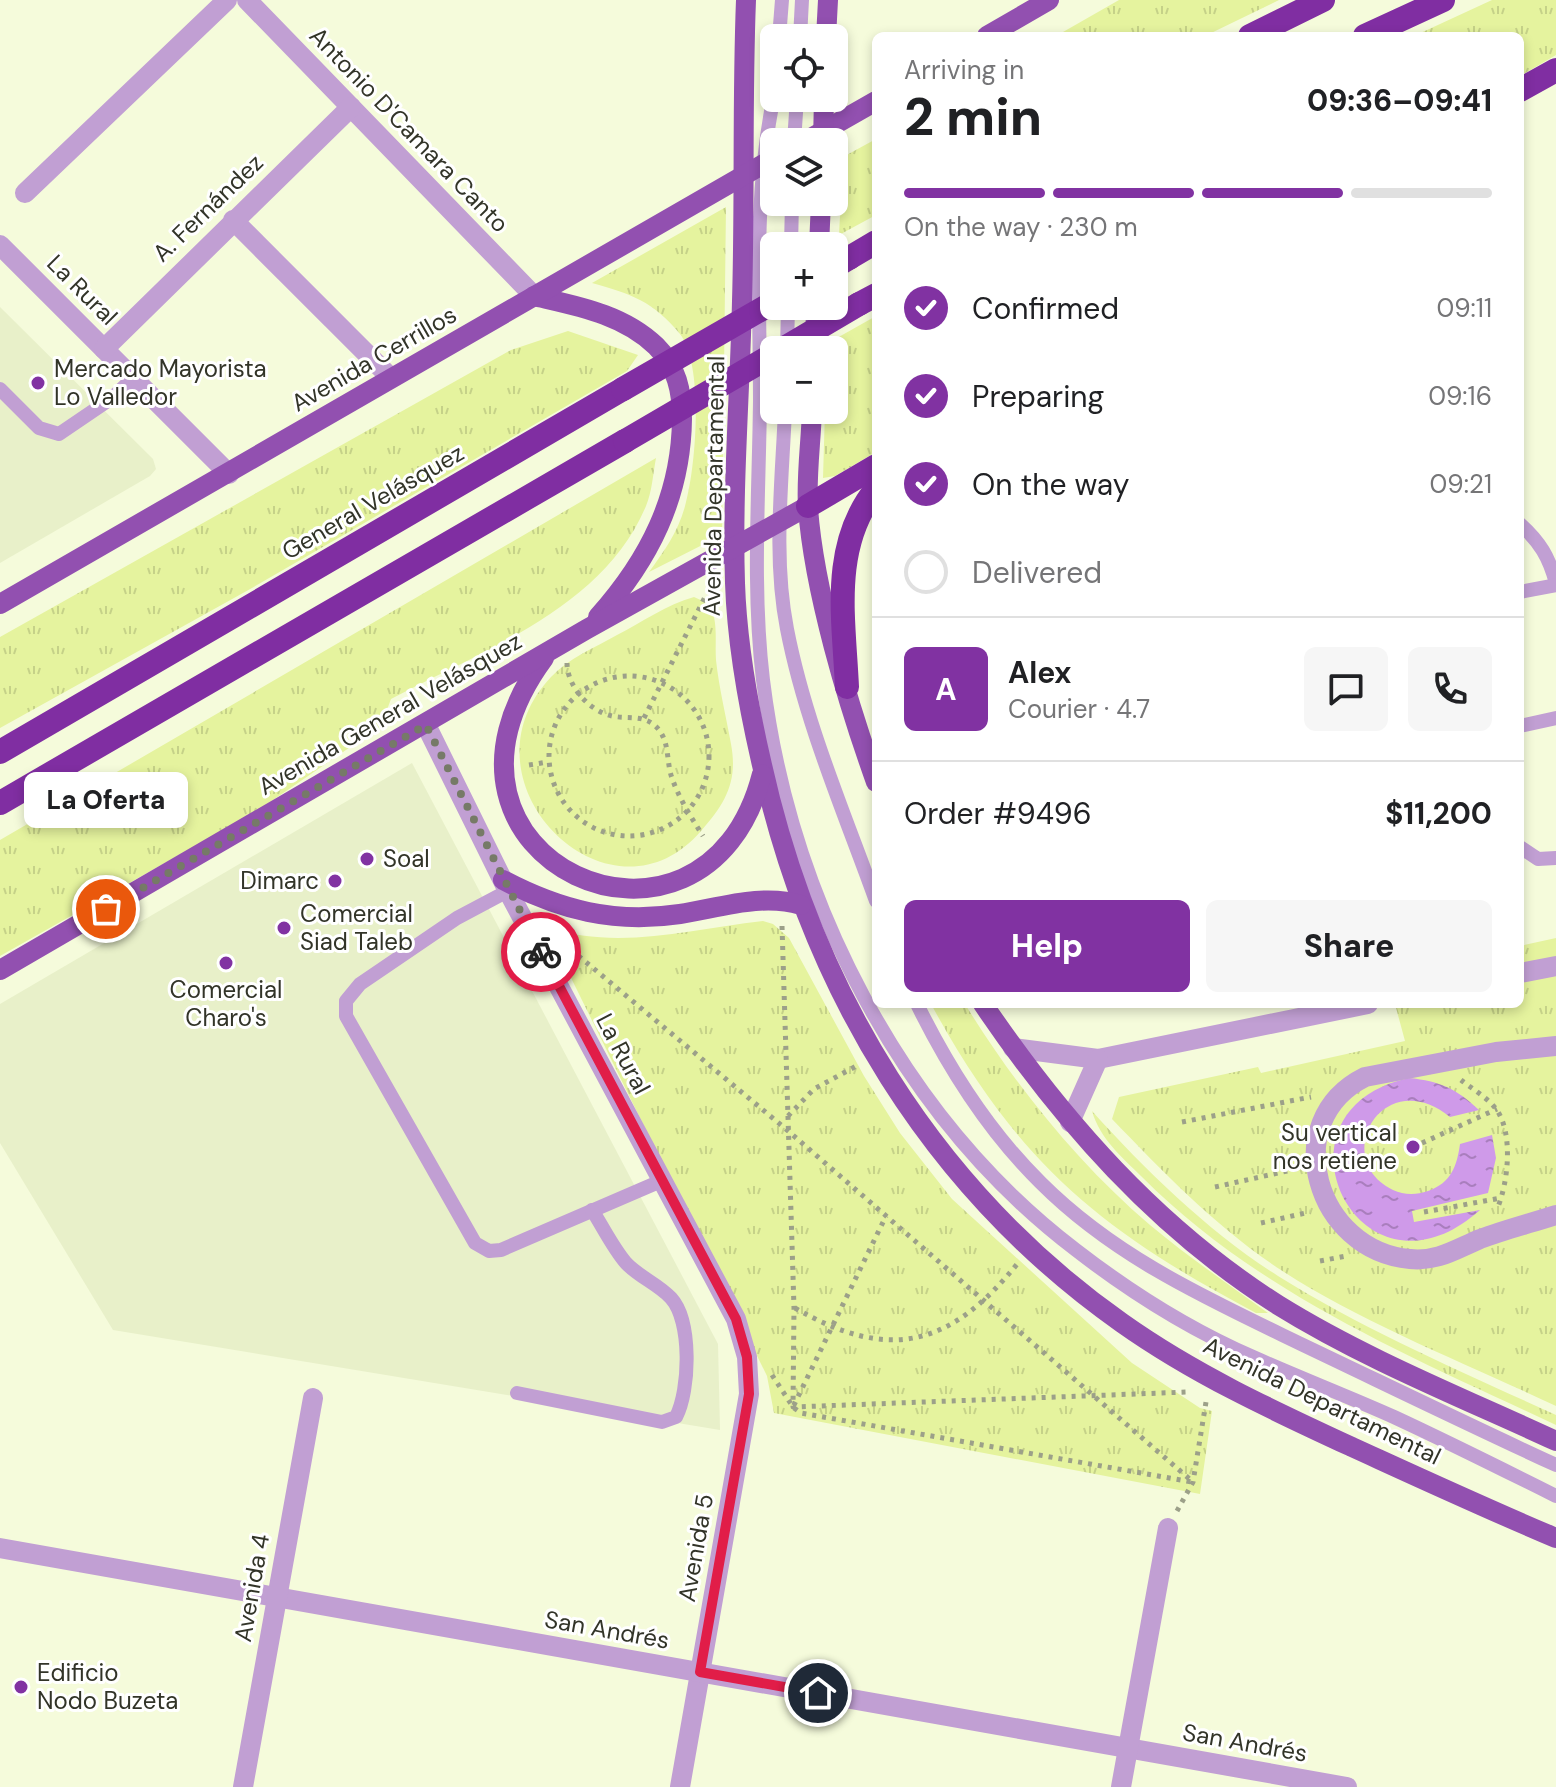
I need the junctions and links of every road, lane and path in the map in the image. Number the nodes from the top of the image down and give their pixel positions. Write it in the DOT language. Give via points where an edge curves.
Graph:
graph roads {
  1 [pos="227,0"];
  2 [pos="247,0"];
  3 [pos="746,0"];
  4 [pos="782,0"];
  5 [pos="802,0"];
  6 [pos="828,0"];
  7 [pos="1049,0"];
  8 [pos="1323,0"];
  9 [pos="1443,0"];
  10 [pos="780,24"];
  11 [pos="801,24"];
  12 [pos="827,24"];
  13 [pos="994,32"];
  14 [pos="1258,32"];
  15 [pos="1374,32"];
  16 [pos="1556,70"];
  17 [pos="1524,88"];
  18 [pos="872,104"];
  19 [pos="351,107"];
  20 [pos="836,128"];
  21 [pos="760,165"];
  22 [pos="25,193"];
  23 [pos="233,220"];
  24 [pos="872,244"];
  25 [pos="0,245"];
  26 [pos="848,258"];
  27 [pos="534,296"];
  28 [pos="868,300"];
  29 [pos="760,310"];
  30 [pos="808,336"];
  31 [pos="104,349"];
  32 [pos="760,362"];
  33 [pos="133,378"];
  34 [pos="391,378"];
  35 [pos="0,389"];
  36 [pos="784,424"];
  37 [pos="811,424"];
  38 [pos="872,468"];
  39 [pos="229,474"];
  40 [pos="872,495"];
  41 [pos="808,506"];
  42 [pos="781,520"];
  43 [pos="1524,528"];
  44 [pos="759,532"];
  45 [pos="735,545"];
  46 [pos="1556,584"];
  47 [pos="1524,591"];
  48 [pos="706,595"];
  49 [pos="0,604"];
  50 [pos="587,629"];
  51 [pos="567,641"];
  52 [pos="548,652"];
  53 [pos="662,682"];
  54 [pos="847,687"];
  55 [pos="578,692"];
  56 [pos="644,718"];
  57 [pos="1556,718"];
  58 [pos="426,725"];
  59 [pos="1524,725"];
  60 [pos="0,752"];
  61 [pos="872,769"];
  62 [pos="763,770"];
  63 [pos="0,803"];
  64 [pos="687,812"];
  65 [pos="703,836"];
  66 [pos="1524,850"];
  67 [pos="1556,858"];
  68 [pos="505,885"];
  69 [pos="872,889"];
  70 [pos="801,905"];
  71 [pos="782,926"];
  72 [pos="555,936"];
  73 [pos="1556,966"];
  74 [pos="0,970"];
  75 [pos="1524,972"];
  76 [pos="872,1008"];
  77 [pos="872,1008"];
  78 [pos="919,1008"];
  79 [pos="986,1008"];
  80 [pos="1348,1008"];
  81 [pos="1556,1046"];
  82 [pos="1013,1048"];
  83 [pos="1098,1059"];
  84 [pos="861,1064"];
  85 [pos="1431,1064"];
  86 [pos="1343,1091"];
  87 [pos="1497,1109"];
  88 [pos="787,1116"];
  89 [pos="1070,1122"];
  90 [pos="1182,1122"];
  91 [pos="787,1130"];
  92 [pos="1422,1143"];
  93 [pos="1316,1164"];
  94 [pos="661,1181"];
  95 [pos="1215,1187"];
  96 [pos="1502,1198"];
  97 [pos="1329,1208"];
  98 [pos="592,1210"];
  99 [pos="1424,1212"];
  100 [pos="1556,1215"];
  101 [pos="886,1216"];
  102 [pos="1261,1223"];
  103 [pos="1477,1240"];
  104 [pos="1022,1258"];
  105 [pos="985,1300"];
  106 [pos="794,1308"];
  107 [pos="832,1329"];
  108 [pos="767,1364"];
  109 [pos="1398,1367"];
  110 [pos="1188,1392"];
  111 [pos="517,1393"];
  112 [pos="1093,1394"];
  113 [pos="313,1398"];
  114 [pos="1206,1402"];
  115 [pos="793,1407"];
  116 [pos="746,1413"];
  117 [pos="1485,1432"];
  118 [pos="1556,1441"];
  119 [pos="1556,1465"];
  120 [pos="1193,1482"];
  121 [pos="1556,1496"];
  122 [pos="1168,1528"];
  123 [pos="1556,1538"];
  124 [pos="0,1548"];
  125 [pos="277,1598"];
  126 [pos="700,1672"];
  127 [pos="1128,1748"];
  128 [pos="243,1787"];
  129 [pos="680,1787"];
  130 [pos="1121,1787"];
  131 [pos="1347,1787"];
  1 -- 22 [label="street"];
  2 -- 19 [label="street, Antonio D'Camara Canto"];
  3 -- 21 [label="main road, Avenida Departamental" via="742,104"];
  4 -- 10 [label="lane"];
  5 -- 11 [label="lane"];
  6 -- 12 [label="main road"];
  7 -- 13 [label="main road"];
  8 -- 14 [label="highway"];
  9 -- 15 [label="highway"];
  16 -- 17 [label="highway"];
  18 -- 20 [label="main road"];
  19 -- 23 [label="street, A. Fernández"];
  19 -- 27 [label="street, Antonio D'Camara Canto"];
  21 -- 27 [label="main road, Avenida Cerrillos"];
  21 -- 44 [label="lane"];
  21 -- 45 [label="main road, Avenida Departamental"];
  23 -- 31 [label="street, A. Fernández"];
  23 -- 34 [label="street"];
  24 -- 26 [label="highway"];
  25 -- 31 [label="street, La Rural"];
  27 -- 34 [label="main road, Avenida Cerrillos"];
  27 -- 50 [label="main road" via="610,316 639,332 669,362 682,401 679,461 662,521 640,564"];
  28 -- 30 [label="highway, bridge"];
  29 -- 60 [label="highway, General Velásquez, bridge"];
  31 -- 33 [label="street, La Rural"];
  32 -- 63 [label="highway, bridge"];
  33 -- 35 [label="lane" via="59,434 39,428"];
  33 -- 39 [label="street, La Rural"];
  34 -- 39 [label="main road, Avenida Cerrillos"];
  36 -- 42 [label="lane"];
  37 -- 41 [label="main road"];
  38 -- 41 [label="highway"];
  39 -- 49 [label="main road, Avenida Cerrillos"];
  40 -- 54 [label="highway" via="852,526 846,555 842,593"];
  41 -- 42 [label="main road, Avenida General Velásquez"];
  41 -- 54 [label="main road" via="814,556"];
  42 -- 44 [label="main road, Avenida General Velásquez"];
  42 -- 69 [label="lane" via="786,627 797,673"];
  43 -- 46 [label="lane" via="1540,542"];
  44 -- 45 [label="main road, Avenida General Velásquez"];
  44 -- 76 [label="lane" via="756,570 772,735 802,849 830,925"];
  45 -- 50 [label="main road, Avenida General Velásquez"];
  45 -- 62 [label="main road, Avenida Departamental" via="743,671"];
  46 -- 47 [label="lane"];
  48 -- 53 [label="path"];
  50 -- 51 [label="main road, Avenida General Velásquez"];
  51 -- 52 [label="main road, Avenida General Velásquez"];
  51 -- 55 [label="path" via="567,678"];
  52 -- 58 [label="main road, Avenida General Velásquez"];
  52 -- 62 [label="main road" via="514,708 502,768 518,823 537,848 567,871 589,881 632,888 692,875 733,841 748,817"];
  53 -- 55 [label="path" via="619,675"];
  53 -- 56 [label="path"];
  53 -- 64 [label="path" via="690,703 709,749 705,783"];
  54 -- 61 [label="main road"];
  55 -- 56 [label="path" via="604,714"];
  55 -- 64 [label="path" via="555,723 548,762 562,801 575,816 612,835 633,836 662,829"];
  56 -- 64 [label="path" via="665,742 670,773"];
  57 -- 59 [label="lane"];
  58 -- 68 [label="street, La Rural"];
  58 -- 74 [label="main road, Avenida General Velásquez"];
  62 -- 70 [label="main road, Avenida Departamental"];
  64 -- 65 [label="path"];
  66 -- 67 [label="lane" via="1538,859"];
  68 -- 70 [label="main road" via="608,917 652,917 772,900"];
  68 -- 94 [label="street, La Rural"];
  68 -- 98 [label="lane" via="360,984 346,1001 346,1016 475,1243 489,1251 501,1250"];
  70 -- 123 [label="main road, Avenida Departamental" via="842,999 922,1130 994,1212 1082,1293 1159,1349 1246,1398"];
  71 -- 88 [label="path"];
  72 -- 91 [label="path"];
  73 -- 75 [label="street"];
  77 -- 121 [label="lane" via="912,1077 957,1138 1048,1228 1158,1305 1251,1356 1394,1417"];
  78 -- 117 [label="lane" via="965,1089 1015,1155 1114,1244 1191,1291"];
  79 -- 82 [label="main road"];
  80 -- 83 [label="street"];
  81 -- 85 [label="street"];
  82 -- 83 [label="street"];
  82 -- 89 [label="main road"];
  83 -- 89 [label="street"];
  84 -- 88 [label="path" via="838,1072"];
  85 -- 86 [label="street" via="1365,1077"];
  85 -- 87 [label="path" via="1452,1073"];
  86 -- 90 [label="path"];
  86 -- 93 [label="street" via="1319,1132"];
  87 -- 92 [label="path"];
  87 -- 96 [label="path" via="1509,1174"];
  88 -- 91 [label="path"];
  89 -- 109 [label="main road" via="1161,1215 1239,1279 1318,1328"];
  91 -- 101 [label="path"];
  91 -- 106 [label="path"];
  93 -- 95 [label="path"];
  93 -- 97 [label="street"];
  94 -- 98 [label="lane"];
  94 -- 116 [label="street, La Rural" via="742,1338 749,1375"];
  96 -- 99 [label="path"];
  96 -- 103 [label="path"];
  97 -- 102 [label="path"];
  97 -- 103 [label="street" via="1354,1238 1391,1256 1435,1258"];
  98 -- 111 [label="lane" via="625,1262 682,1311 683,1404 676,1417 662,1422"];
  100 -- 103 [label="street"];
  101 -- 105 [label="path"];
  101 -- 107 [label="path"];
  104 -- 105 [label="path"];
  105 -- 107 [label="path" via="951,1326 919,1336 881,1339"];
  105 -- 112 [label="path"];
  106 -- 107 [label="path"];
  106 -- 115 [label="path"];
  107 -- 115 [label="path"];
  108 -- 115 [label="path"];
  109 -- 117 [label="lane"];
  109 -- 118 [label="main road"];
  110 -- 112 [label="path"];
  112 -- 115 [label="path"];
  112 -- 120 [label="path"];
  113 -- 125 [label="street, Avenida 4"];
  114 -- 120 [label="path"];
  115 -- 120 [label="path" via="801,1413"];
  116 -- 126 [label="street, Avenida 5"];
  117 -- 119 [label="lane"];
  120 -- 122 [label="path"];
  122 -- 127 [label="street"];
  124 -- 125 [label="street, San Andrés"];
  125 -- 126 [label="street, San Andrés"];
  125 -- 128 [label="street, Avenida 4"];
  126 -- 127 [label="street, San Andrés"];
  126 -- 129 [label="street, Avenida 5"];
  127 -- 130 [label="street"];
  127 -- 131 [label="street, San Andrés"];
}
